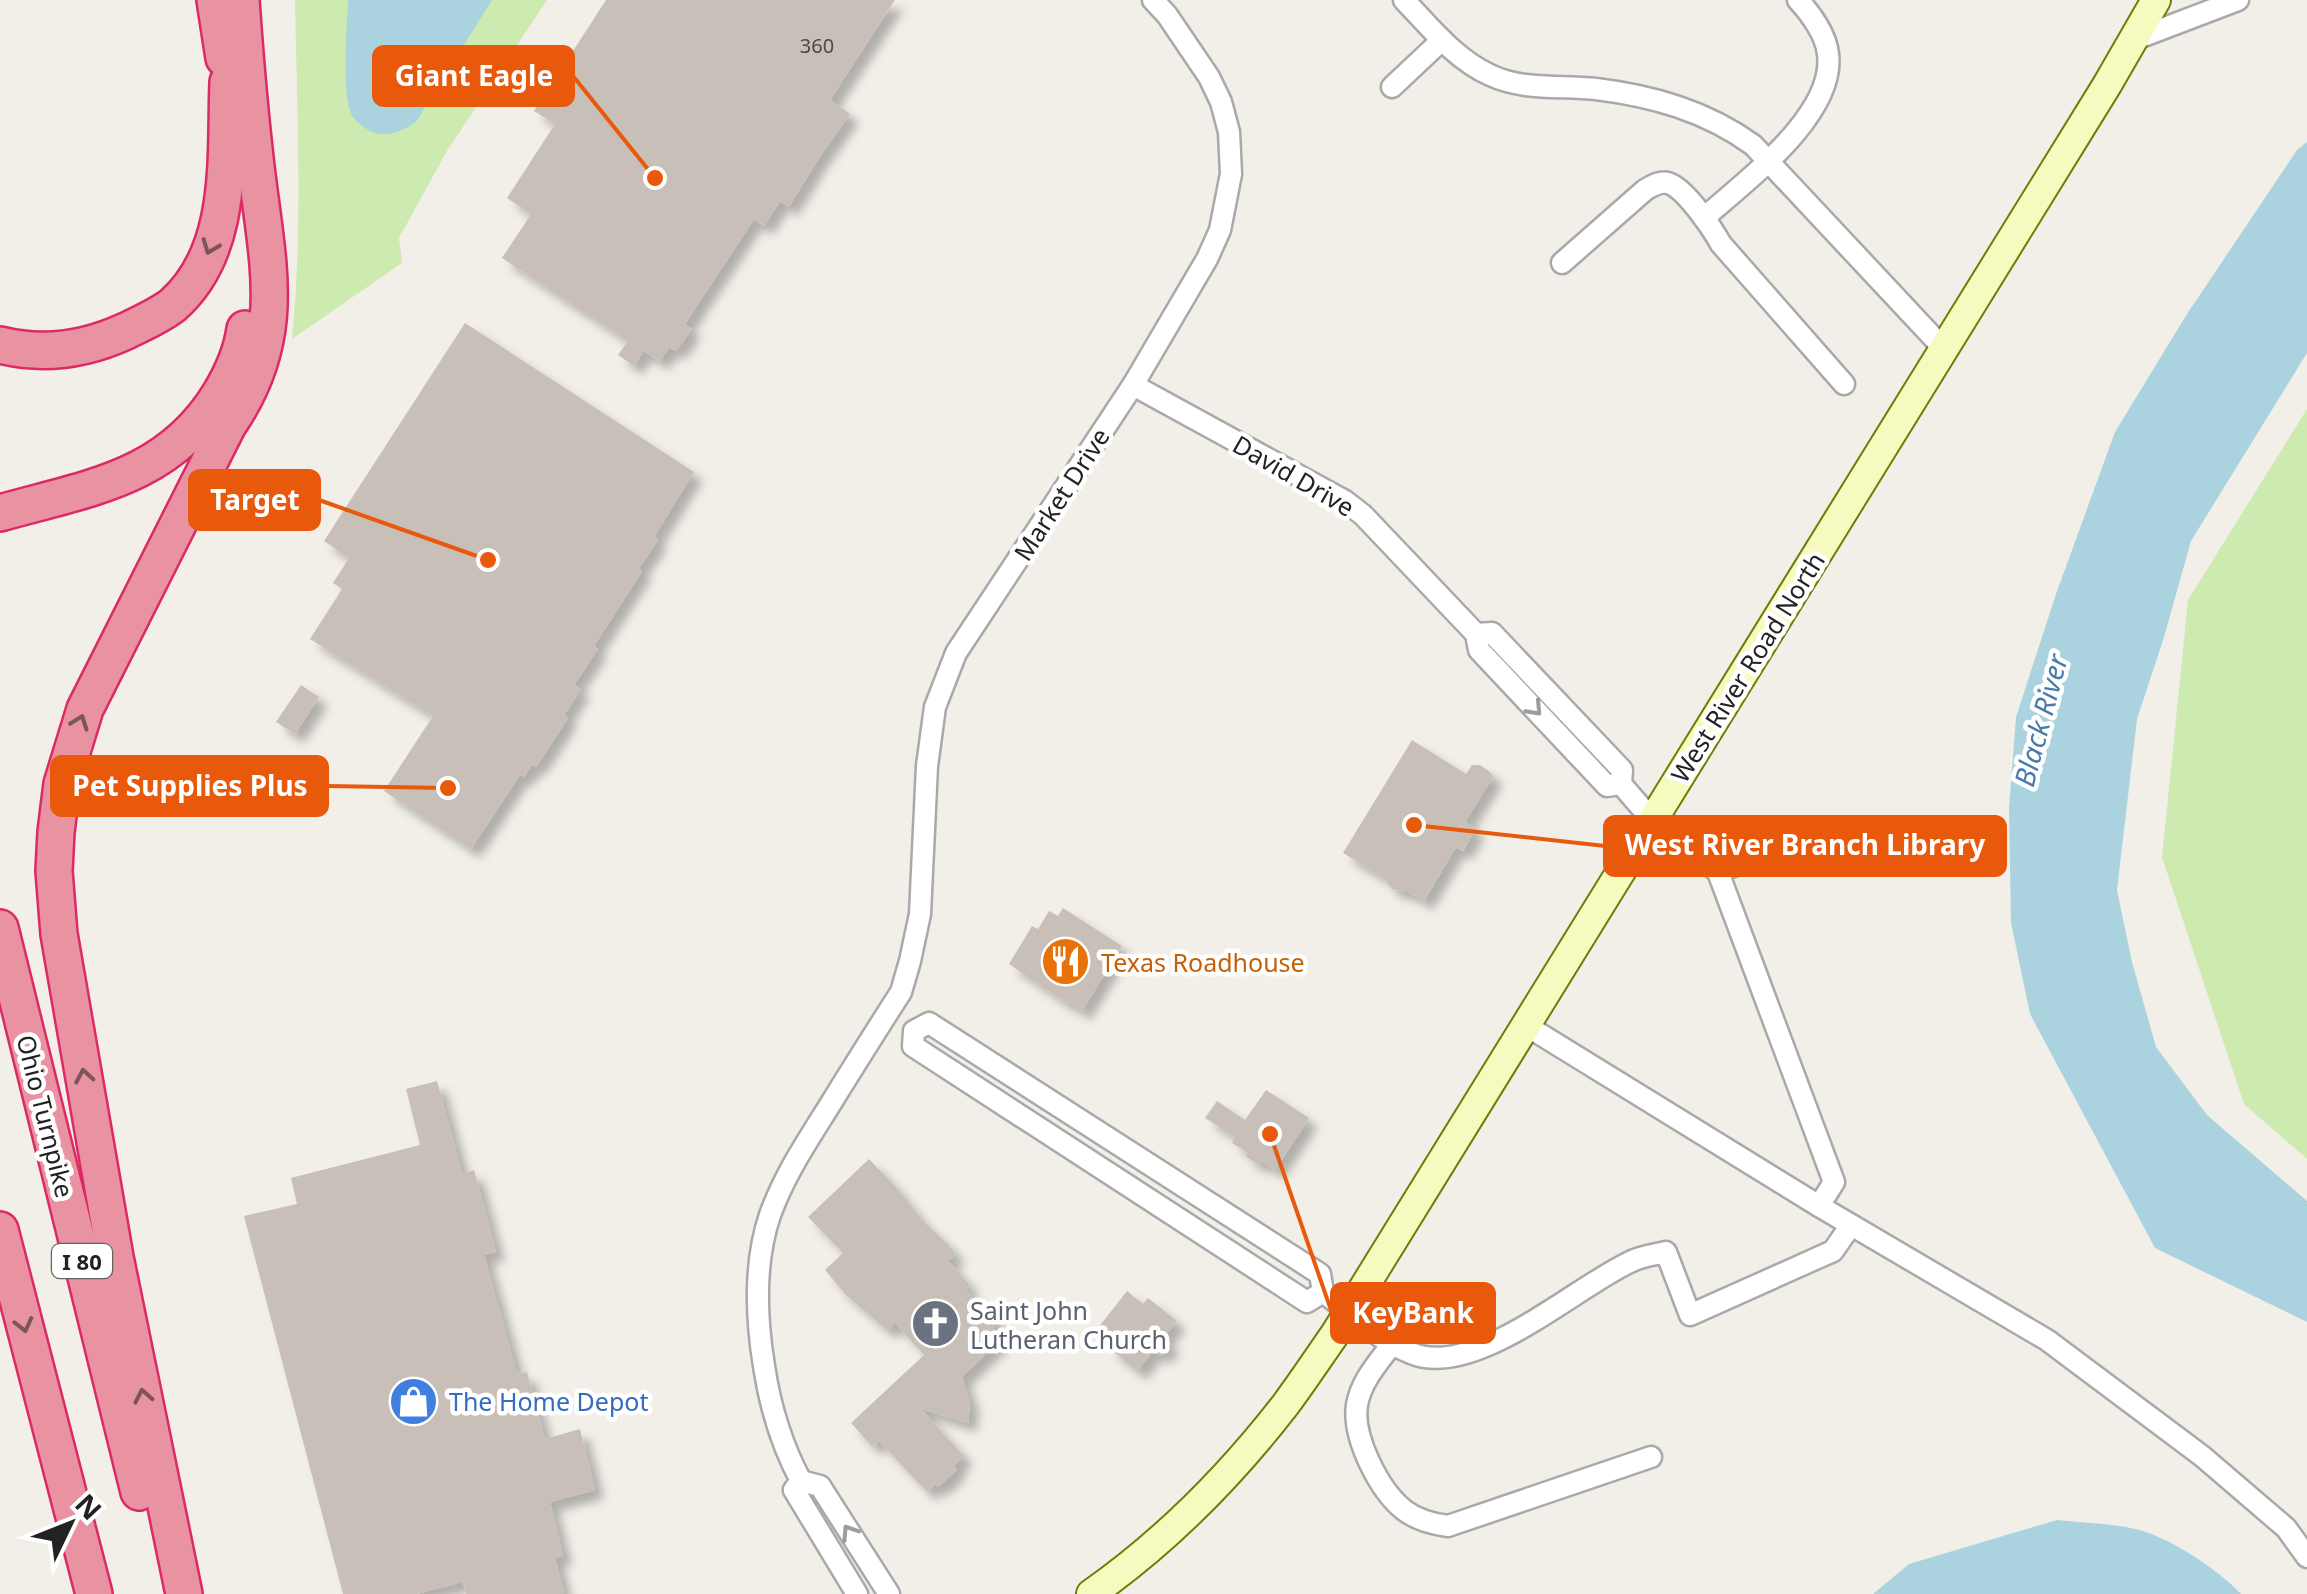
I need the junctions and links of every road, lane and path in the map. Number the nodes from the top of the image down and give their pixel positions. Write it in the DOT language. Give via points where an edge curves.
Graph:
graph roads {
  1 [pos="215,0"];
  2 [pos="241,0"];
  3 [pos="1152,0"];
  4 [pos="1404,0"];
  5 [pos="1798,0"];
  6 [pos="2156,0"];
  7 [pos="2238,0"];
  8 [pos="1442,40"];
  9 [pos="2133,40"];
  10 [pos="228,82"];
  11 [pos="1392,86"];
  12 [pos="1768,161"];
  13 [pos="1704,218"];
  14 [pos="1562,263"];
  15 [pos="0,345"];
  16 [pos="1944,349"];
  17 [pos="1844,384"];
  18 [pos="1133,386"];
  19 [pos="228,425"];
  20 [pos="0,513"];
  21 [pos="0,535"];
  22 [pos="1653,821"];
  23 [pos="1782,848"];
  24 [pos="1718,872"];
  25 [pos="0,928"];
  26 [pos="887,1013"];
  27 [pos="1528,1026"];
  28 [pos="914,1031"];
  29 [pos="1819,1206"];
  30 [pos="1850,1225"];
  31 [pos="0,1230"];
  32 [pos="1323,1292"];
  33 [pos="1349,1312"];
  34 [pos="1392,1344"];
  35 [pos="1651,1457"];
  36 [pos="801,1480"];
  37 [pos="2307,1558"];
  38 [pos="94,1594"];
  39 [pos="166,1594"];
  40 [pos="184,1594"];
  41 [pos="857,1594"];
  42 [pos="889,1594"];
  43 [pos="1091,1594"];
  1 -- 10 [label="highway"];
  2 -- 19 [label="highway" via="268,322 254,382"];
  3 -- 18 [label="street, Market Drive" via="1220,102 1231,174 1220,230"];
  4 -- 8 [label="street"];
  5 -- 12 [label="street" via="1823,38 1825,82 1810,112"];
  6 -- 9 [label="street, West River Road North"];
  7 -- 9 [label="street"];
  8 -- 11 [label="street"];
  8 -- 12 [label="street" via="1472,65 1519,86 1595,89 1694,110 1732,130"];
  9 -- 16 [label="street, West River Road North"];
  10 -- 15 [label="highway, one-way" via="224,198 207,258 172,306 90,345 36,351"];
  10 -- 20 [label="highway" via="249,282 244,338 223,389 192,432 146,468"];
  12 -- 13 [label="street"];
  12 -- 16 [label="street"];
  13 -- 14 [label="street" via="1679,190 1657,183"];
  13 -- 17 [label="street"];
  16 -- 22 [label="street, West River Road North"];
  18 -- 22 [label="street, David Drive" via="1363,515 1606,786 1621,784"];
  18 -- 26 [label="street, Market Drive" via="954,658 935,707 926,766 920,914 900,992"];
  19 -- 21 [label="highway" via="161,484 128,500"];
  40 -- 19 [label="highway, one-way" via="115,1256 54,871 62,784 85,709"];
  22 -- 24 [label="street, David Drive"];
  22 -- 27 [label="street, West River Road North"];
  23 -- 24 [label="street"];
  24 -- 29 [label="street" via="1834,1182"];
  25 -- 39 [label="highway, Ohio Turnpike / I 80"];
  26 -- 28 [label="street"];
  26 -- 36 [label="street, Market Drive" via="792,1166 769,1218 757,1330 770,1401"];
  27 -- 29 [label="street"];
  27 -- 33 [label="street, West River Road North"];
  28 -- 32 [label="street" via="929,1023 962,1044 1320,1274"];
  28 -- 32 [label="street" via="913,1046 1307,1302"];
  29 -- 30 [label="street"];
  30 -- 34 [label="street" via="1833,1251 1690,1315 1666,1252 1621,1266 1469,1353 1438,1359"];
  30 -- 37 [label="street" via="2094,1373 2286,1528"];
  31 -- 38 [label="highway, one-way"];
  32 -- 33 [label="street"];
  33 -- 34 [label="street"];
  33 -- 43 [label="street, West River Road North" via="1231,1469"];
  34 -- 35 [label="street" via="1369,1375 1356,1409 1373,1470 1416,1517 1448,1526"];
  36 -- 41 [label="street, Market Drive" via="794,1490"];
  42 -- 36 [label="street, Market Drive, one-way" via="820,1486"];
}
